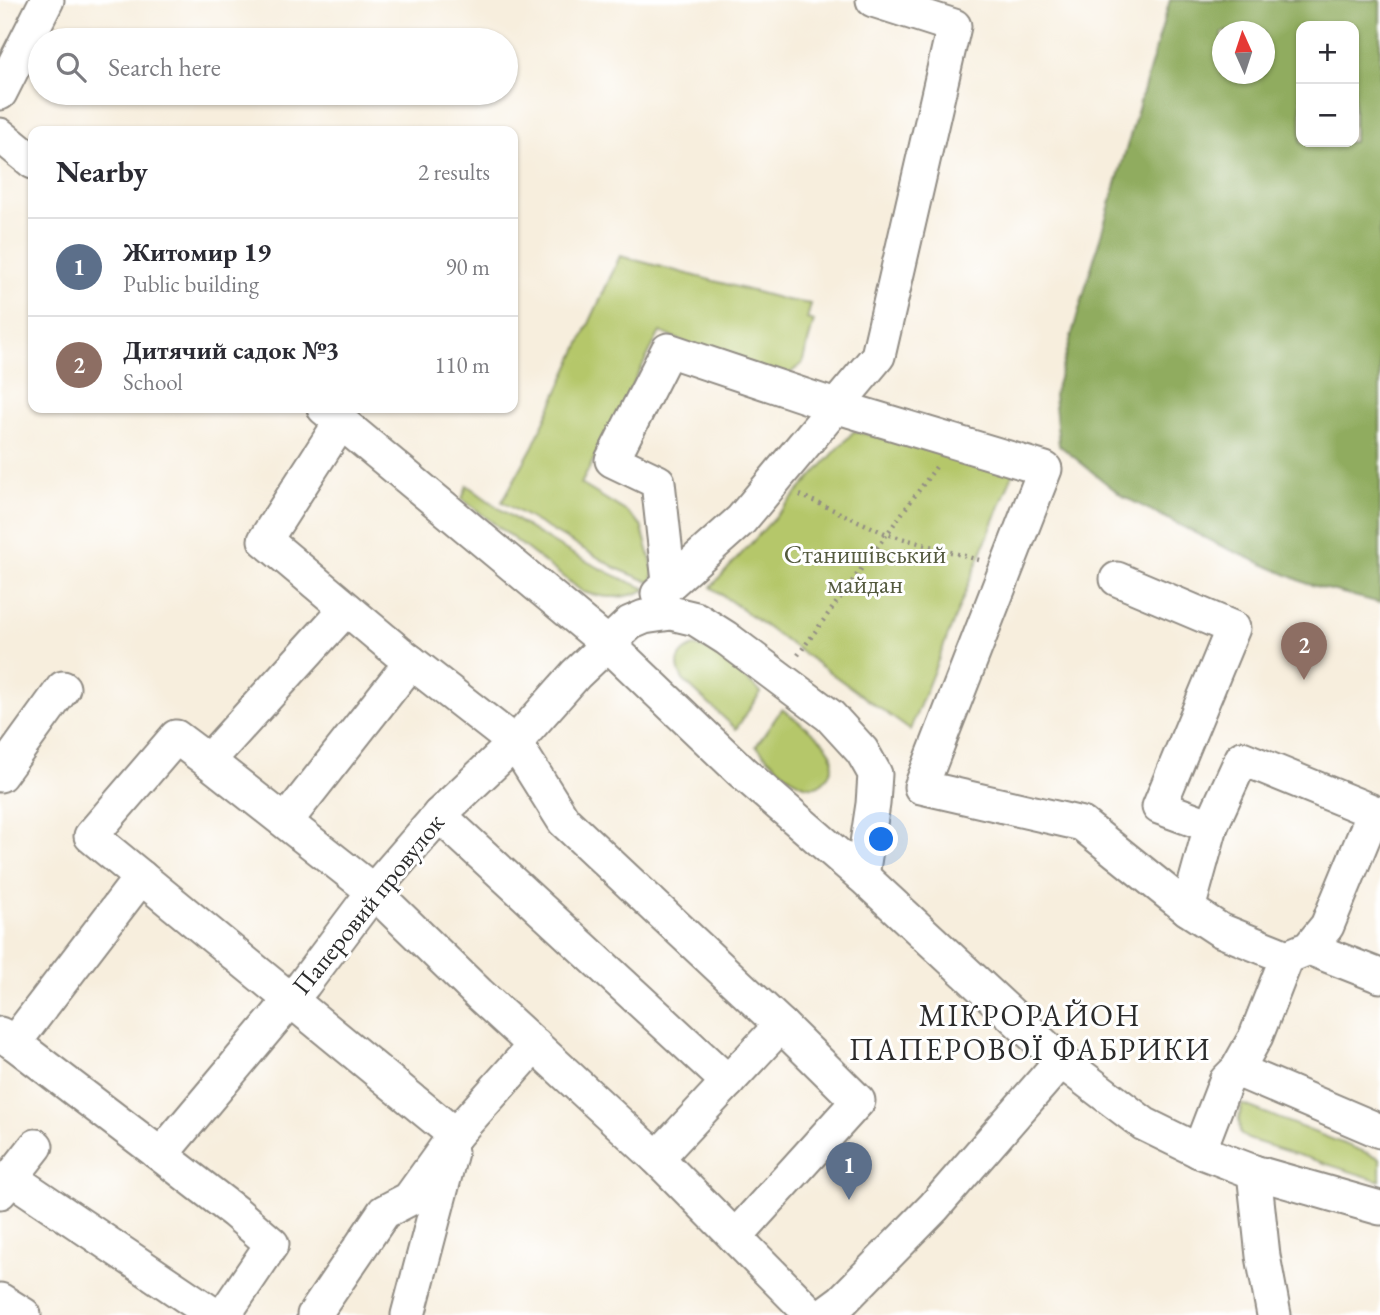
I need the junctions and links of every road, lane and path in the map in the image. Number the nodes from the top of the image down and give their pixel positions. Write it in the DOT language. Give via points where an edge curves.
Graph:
graph roads {
  1 [pos="47,0"];
  2 [pos="873,0"];
  3 [pos="958,13"];
  4 [pos="33,28"];
  5 [pos="28,38"];
  6 [pos="0,93"];
  7 [pos="0,135"];
  8 [pos="28,158"];
  9 [pos="835,406"];
  10 [pos="333,415"];
  11 [pos="954,442"];
  12 [pos="772,482"];
  13 [pos="887,534"];
  14 [pos="1006,568"];
  15 [pos="1117,579"];
  16 [pos="669,582"];
  17 [pos="346,609"];
  18 [pos="619,634"];
  19 [pos="411,662"];
  20 [pos="781,678"];
  21 [pos="63,688"];
  22 [pos="515,743"];
  23 [pos="208,761"];
  24 [pos="874,774"];
  25 [pos="0,775"];
  26 [pos="921,787"];
  27 [pos="439,815"];
  28 [pos="286,821"];
  29 [pos="1211,826"];
  30 [pos="862,876"];
  31 [pos="141,877"];
  32 [pos="373,891"];
  33 [pos="1188,909"];
  34 [pos="1298,953"];
  35 [pos="1380,976"];
  36 [pos="291,999"];
  37 [pos="781,1025"];
  38 [pos="7,1039"];
  39 [pos="535,1045"];
  40 [pos="1061,1061"];
  41 [pos="1237,1070"];
  42 [pos="728,1082"];
  43 [pos="1380,1131"];
  44 [pos="455,1135"];
  45 [pos="36,1146"];
  46 [pos="163,1149"];
  47 [pos="1199,1151"];
  48 [pos="657,1158"];
  49 [pos="1254,1172"];
  50 [pos="5,1185"];
  51 [pos="1380,1208"];
  52 [pos="735,1237"];
  53 [pos="0,1300"];
  54 [pos="24,1315"];
  55 [pos="214,1315"];
  56 [pos="224,1315"];
  57 [pos="314,1315"];
  58 [pos="408,1315"];
  59 [pos="812,1315"];
  60 [pos="823,1315"];
  61 [pos="1274,1315"];
  1 -- 4 [label="street"];
  2 -- 3 [label="street"];
  3 -- 9 [label="street, Паперовий провулок" via="878,356"];
  5 -- 6 [label="street"];
  7 -- 8 [label="street"];
  9 -- 11 [label="street"];
  9 -- 12 [label="street, Паперовий провулок"];
  9 -- 16 [label="street" via="668,350 612,460 658,482"];
  10 -- 17 [label="street" via="265,540"];
  10 -- 18 [label="street" via="447,512"];
  11 -- 13 [label="path"];
  11 -- 14 [label="street" via="1045,469"];
  12 -- 13 [label="path"];
  12 -- 16 [label="street, Паперовий провулок" via="741,520"];
  13 -- 14 [label="path"];
  13 -- 20 [label="path"];
  14 -- 26 [label="street"];
  15 -- 29 [label="street" via="1233,628 1159,807"];
  16 -- 18 [label="street, Паперовий провулок"];
  17 -- 19 [label="street"];
  17 -- 23 [label="street"];
  18 -- 20 [label="street" via="644,617 671,613 696,619"];
  18 -- 22 [label="street, Паперовий провулок"];
  18 -- 30 [label="street" via="742,772"];
  19 -- 22 [label="street"];
  19 -- 28 [label="street"];
  20 -- 24 [label="street" via="830,716 862,751"];
  21 -- 25 [label="street"];
  22 -- 27 [label="street, Паперовий провулок"];
  22 -- 37 [label="street" via="564,821"];
  23 -- 28 [label="street"];
  23 -- 31 [label="street" via="176,737 91,836"];
  24 -- 26 [label="street"];
  24 -- 30 [label="street"];
  26 -- 33 [label="street" via="1082,824"];
  27 -- 32 [label="street, Паперовий провулок"];
  27 -- 42 [label="street"];
  28 -- 32 [label="street"];
  29 -- 33 [label="street"];
  29 -- 34 [label="street" via="1242,758 1374,812 1327,926"];
  30 -- 40 [label="street"];
  31 -- 36 [label="street"];
  31 -- 38 [label="street"];
  32 -- 36 [label="street, Паперовий провулок"];
  32 -- 39 [label="street"];
  33 -- 34 [label="street" via="1220,930"];
  34 -- 35 [label="street"];
  34 -- 41 [label="street"];
  36 -- 44 [label="street"];
  36 -- 46 [label="street, Паперовий провулок"];
  37 -- 42 [label="street"];
  37 -- 52 [label="street" via="858,1101"];
  38 -- 46 [label="street"];
  39 -- 44 [label="street"];
  39 -- 48 [label="street"];
  40 -- 47 [label="street" via="1144,1124"];
  40 -- 60 [label="street" via="934,1207"];
  41 -- 43 [label="street"];
  41 -- 47 [label="street" via="1226,1082"];
  42 -- 48 [label="street"];
  44 -- 57 [label="street" via="409,1199 384,1212"];
  44 -- 58 [label="street"];
  45 -- 50 [label="street"];
  46 -- 56 [label="street" via="272,1244"];
  47 -- 49 [label="street"];
  48 -- 52 [label="street"];
  49 -- 51 [label="street"];
  49 -- 61 [label="street"];
  50 -- 55 [label="street"];
  52 -- 59 [label="street"];
  53 -- 54 [label="street"];
}
